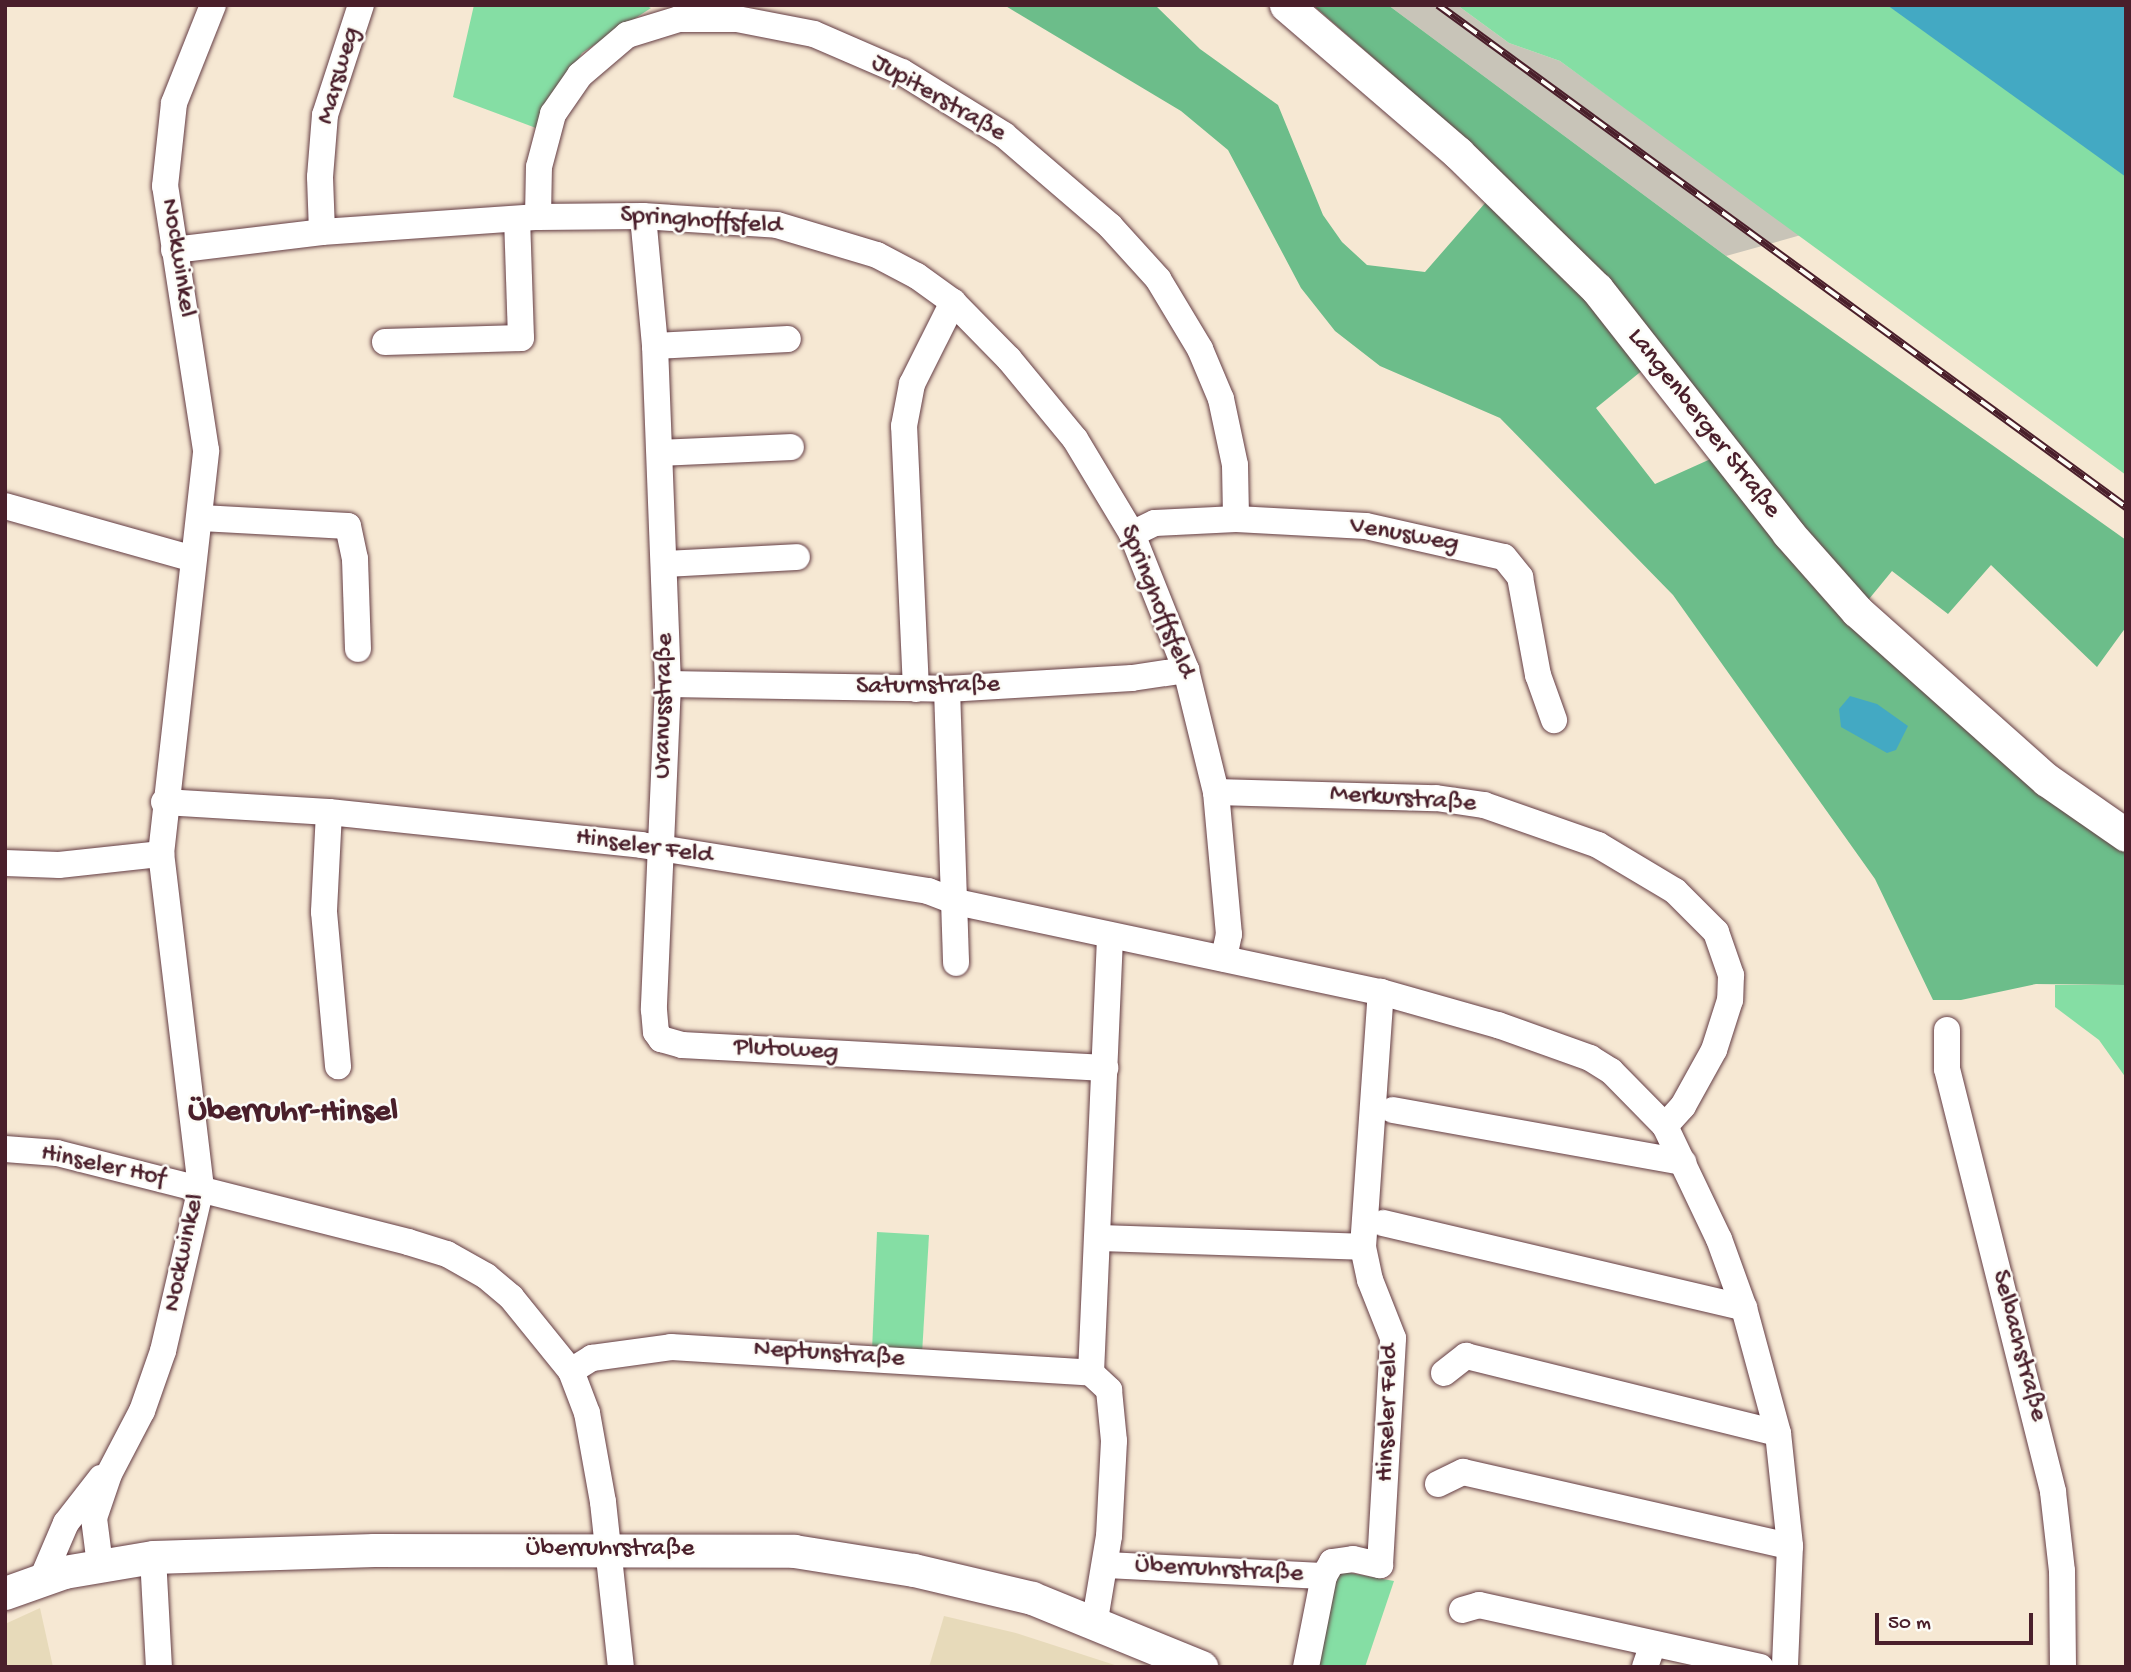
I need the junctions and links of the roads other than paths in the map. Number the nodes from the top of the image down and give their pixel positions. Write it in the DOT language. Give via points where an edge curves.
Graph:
graph roads {
  1 [pos="213,5"];
  2 [pos="362,5"];
  3 [pos="1286,5"];
  4 [pos="643,216"];
  5 [pos="527,218"];
  6 [pos="322,232"];
  7 [pos="174,250"];
  8 [pos="953,302"];
  9 [pos="788,339"];
  10 [pos="385,342"];
  11 [pos="655,346"];
  12 [pos="791,447"];
  13 [pos="660,453"];
  14 [pos="5,506"];
  15 [pos="201,518"];
  16 [pos="1236,519"];
  17 [pos="1132,534"];
  18 [pos="797,557"];
  19 [pos="193,559"];
  20 [pos="664,564"];
  21 [pos="358,649"];
  22 [pos="1186,670"];
  23 [pos="668,684"];
  24 [pos="916,689"];
  25 [pos="947,689"];
  26 [pos="1554,720"];
  27 [pos="1216,792"];
  28 [pos="164,802"];
  29 [pos="329,812"];
  30 [pos="2126,835"];
  31 [pos="661,848"];
  32 [pos="161,854"];
  33 [pos="5,863"];
  34 [pos="956,902"];
  35 [pos="1110,934"];
  36 [pos="1224,958"];
  37 [pos="956,963"];
  38 [pos="1381,992"];
  39 [pos="1947,1030"];
  40 [pos="338,1066"];
  41 [pos="1105,1068"];
  42 [pos="1393,1110"];
  43 [pos="1665,1125"];
  44 [pos="5,1149"];
  45 [pos="1683,1162"];
  46 [pos="201,1188"];
  47 [pos="1383,1223"];
  48 [pos="1098,1238"];
  49 [pos="1363,1247"];
  50 [pos="1744,1308"];
  51 [pos="571,1371"];
  52 [pos="1091,1373"];
  53 [pos="1444,1373"];
  54 [pos="1778,1433"];
  55 [pos="109,1474"];
  56 [pos="1438,1484"];
  57 [pos="1790,1546"];
  58 [pos="605,1550"];
  59 [pos="153,1557"];
  60 [pos="100,1565"];
  61 [pos="1105,1565"];
  62 [pos="1324,1576"];
  63 [pos="42,1579"];
  64 [pos="5,1593"];
  65 [pos="1462,1609"];
  66 [pos="1094,1620"];
  67 [pos="1649,1655"];
  68 [pos="159,1667"];
  69 [pos="621,1667"];
  70 [pos="1201,1667"];
  71 [pos="1306,1667"];
  72 [pos="1759,1667"];
  73 [pos="1785,1667"];
  74 [pos="2063,1667"];
  1 -- 7 [label="street, Nockwinkel" via="174,103 165,186"];
  2 -- 6 [label="street, Marsweg" via="325,114"];
  3 -- 30 [label="main road, Langenberger Straße" via="1458,153 1597,289 1788,533 1857,611 2048,780"];
  4 -- 5 [label="street, Springhoffsfeld"];
  4 -- 8 [label="street, Springhoffsfeld" via="778,225 824,237 877,255"];
  4 -- 11 [label="street, Uranusstraße"];
  5 -- 6 [label="street, Springhoffsfeld"];
  5 -- 10 [label="street" via="521,338"];
  5 -- 16 [label="street, Jupiterstraße" via="552,114 580,75 627,35 678,19 737,19 814,34 902,72 1004,135 1056,176 1158,279 1200,349 1222,399 1235,465"];
  6 -- 7 [label="street, Springhoffsfeld"];
  7 -- 15 [label="street, Nockwinkel" via="206,450"];
  8 -- 17 [label="street, Springhoffsfeld" via="1009,359 1075,439"];
  8 -- 24 [label="street" via="912,384 904,426"];
  9 -- 11 [label="street"];
  11 -- 13 [label="street, Uranusstraße"];
  12 -- 13 [label="street"];
  13 -- 20 [label="street, Uranusstraße"];
  14 -- 19 [label="street"];
  15 -- 19 [label="street, Nockwinkel"];
  15 -- 21 [label="street" via="348,526 355,559"];
  16 -- 17 [label="street, Venusweg" via="1155,523"];
  16 -- 26 [label="street, Venusweg" via="1366,526 1504,557 1520,577 1538,675"];
  17 -- 22 [label="street, Springhoffsfeld"];
  18 -- 20 [label="street"];
  19 -- 28 [label="street, Nockwinkel"];
  20 -- 23 [label="street, Uranusstraße"];
  22 -- 25 [label="street, Saturnstraße" via="1109,680"];
  22 -- 27 [label="street, Springhoffsfeld"];
  23 -- 24 [label="street, Saturnstraße"];
  23 -- 31 [label="street, Uranusstraße"];
  24 -- 25 [label="street, Saturnstraße"];
  25 -- 34 [label="street"];
  27 -- 36 [label="street, Springhoffsfeld" via="1229,934"];
  27 -- 43 [label="street, Merkurstraße" via="1436,798 1484,805 1598,845 1682,897 1716,932 1731,975 1730,1000 1714,1050 1683,1106"];
  28 -- 29 [label="street, Hinseler Feld"];
  28 -- 32 [label="street, Nockwinkel"];
  29 -- 31 [label="street, Hinseler Feld"];
  29 -- 40 [label="street" via="324,912"];
  31 -- 34 [label="street, Hinseler Feld" via="928,891"];
  31 -- 41 [label="street, Plutoweg" via="654,1010 661,1039 682,1045"];
  32 -- 33 [label="street" via="59,865"];
  32 -- 46 [label="street, Nockwinkel"];
  34 -- 35 [label="street, Hinseler Feld"];
  34 -- 37 [label="street"];
  35 -- 36 [label="street, Hinseler Feld"];
  35 -- 41 [label="street"];
  36 -- 38 [label="street, Hinseler Feld"];
  38 -- 43 [label="street, Hinseler Feld" via="1498,1025 1590,1058 1611,1071"];
  38 -- 49 [label="street, Hinseler Feld"];
  39 -- 74 [label="street, Selbachstraße" via="1947,1069 2053,1492 2062,1571"];
  41 -- 48 [label="street"];
  42 -- 45 [label="street"];
  43 -- 45 [label="street, Hinseler Feld"];
  44 -- 46 [label="street, Hinseler Hof" via="57,1153"];
  45 -- 50 [label="street, Hinseler Feld" via="1719,1239"];
  46 -- 51 [label="street, Hinseler Hof" via="408,1242 464,1262 511,1297"];
  46 -- 55 [label="street, Nockwinkel" via="163,1351 132,1435"];
  47 -- 50 [label="street"];
  48 -- 49 [label="street"];
  48 -- 52 [label="street"];
  49 -- 62 [label="street, Hinseler Feld" via="1370,1280 1393,1338 1380,1565 1353,1559 1332,1562"];
  50 -- 54 [label="street, Hinseler Feld"];
  51 -- 52 [label="street, Neptunstraße" via="592,1358 671,1346"];
  51 -- 58 [label="street" via="595,1448"];
  52 -- 61 [label="street" via="1109,1390 1114,1441"];
  53 -- 54 [label="street, Hinseler Feld" via="1466,1356"];
  54 -- 57 [label="street, Hinseler Feld"];
  55 -- 60 [label="street, Nockwinkel" via="93,1518"];
  55 -- 63 [label="street, Nockwinkel" via="86,1492 66,1523"];
  56 -- 57 [label="street, Hinseler Feld" via="1463,1472"];
  57 -- 73 [label="street, Hinseler Feld"];
  58 -- 59 [label="main road, Überruhrstraße"];
  58 -- 66 [label="main road, Überruhrstraße" via="794,1551 970,1581"];
  58 -- 69 [label="street"];
  59 -- 60 [label="main road, Überruhrstraße"];
  59 -- 68 [label="street"];
  60 -- 63 [label="main road, Überruhrstraße"];
  61 -- 62 [label="street, Überruhrstraße"];
  61 -- 66 [label="street"];
  62 -- 71 [label="street, Überruhrstraße"];
  63 -- 64 [label="main road, Überruhrstraße"];
  65 -- 67 [label="street" via="1479,1605"];
  66 -- 70 [label="main road, Überruhrstraße"];
  67 -- 72 [label="street"];
}
